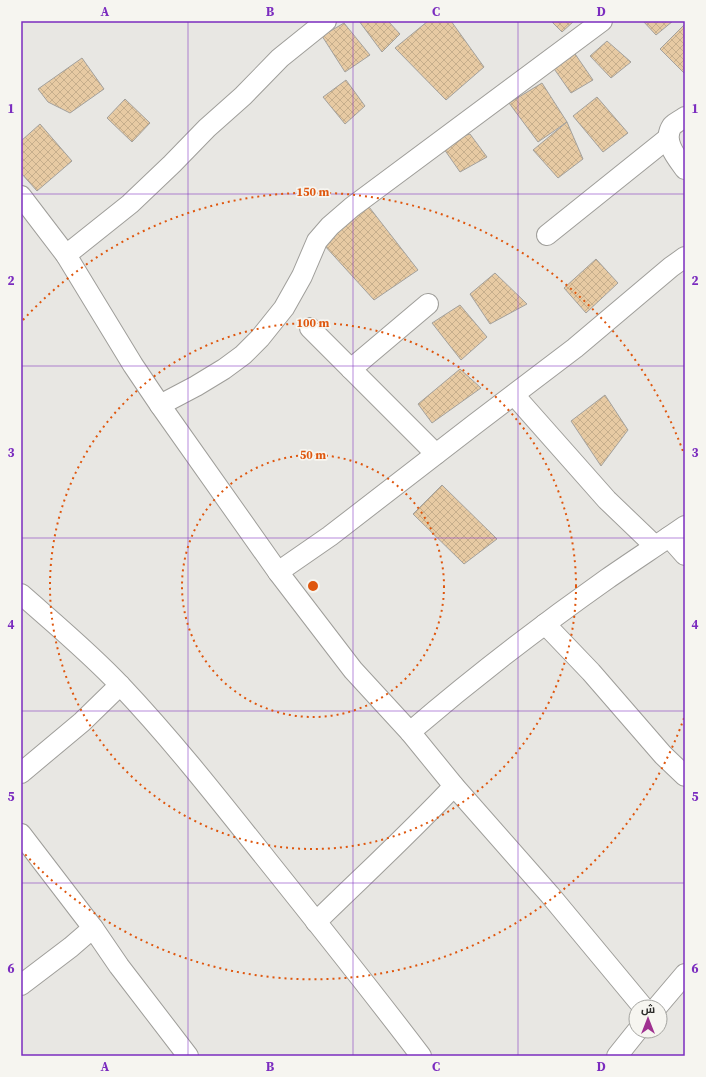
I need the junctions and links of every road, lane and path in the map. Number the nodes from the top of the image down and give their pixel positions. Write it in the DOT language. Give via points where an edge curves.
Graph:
graph roads {
  1 [pos="326,21"];
  2 [pos="602,21"];
  3 [pos="685,117"];
  4 [pos="668,138"];
  5 [pos="685,169"];
  6 [pos="21,196"];
  7 [pos="547,236"];
  8 [pos="66,255"];
  9 [pos="685,257"];
  10 [pos="428,304"];
  11 [pos="310,328"];
  12 [pos="350,369"];
  13 [pos="514,395"];
  14 [pos="160,405"];
  15 [pos="436,454"];
  16 [pos="685,526"];
  17 [pos="662,542"];
  18 [pos="685,555"];
  19 [pos="278,572"];
  20 [pos="21,594"];
  21 [pos="545,624"];
  22 [pos="120,686"];
  23 [pos="410,732"];
  24 [pos="21,773"];
  25 [pos="685,776"];
  26 [pos="454,786"];
  27 [pos="21,834"];
  28 [pos="316,922"];
  29 [pos="93,928"];
  30 [pos="685,974"];
  31 [pos="21,985"];
  32 [pos="636,999"];
  33 [pos="664,999"];
  34 [pos="631,1039"];
  35 [pos="188,1056"];
  36 [pos="421,1056"];
  37 [pos="617,1056"];
  1 -- 8 [label="street" via="280,58 130,204"];
  2 -- 14 [label="street" via="330,226 317,241 302,276 284,308 260,338 224,369"];
  3 -- 4 [label="street" via="672,126"];
  4 -- 5 [label="street" via="672,150"];
  4 -- 7 [label="street"];
  6 -- 8 [label="street"];
  8 -- 14 [label="street"];
  9 -- 13 [label="street"];
  10 -- 12 [label="street"];
  11 -- 12 [label="street"];
  12 -- 15 [label="street"];
  13 -- 15 [label="street"];
  13 -- 17 [label="street" via="607,500"];
  14 -- 19 [label="street"];
  15 -- 19 [label="street" via="330,536"];
  16 -- 17 [label="street"];
  17 -- 18 [label="street"];
  17 -- 21 [label="street"];
  19 -- 23 [label="street" via="353,670"];
  20 -- 22 [label="street"];
  21 -- 23 [label="street"];
  21 -- 25 [label="street"];
  22 -- 24 [label="street"];
  22 -- 28 [label="street" via="205,783"];
  23 -- 26 [label="street"];
  26 -- 28 [label="street" via="397,845"];
  26 -- 32 [label="street" via="550,895"];
  27 -- 29 [label="street"];
  28 -- 36 [label="street"];
  29 -- 31 [label="street"];
  29 -- 35 [label="street"];
  30 -- 33 [label="street"];
  34 -- 37 [label="street"];
}
